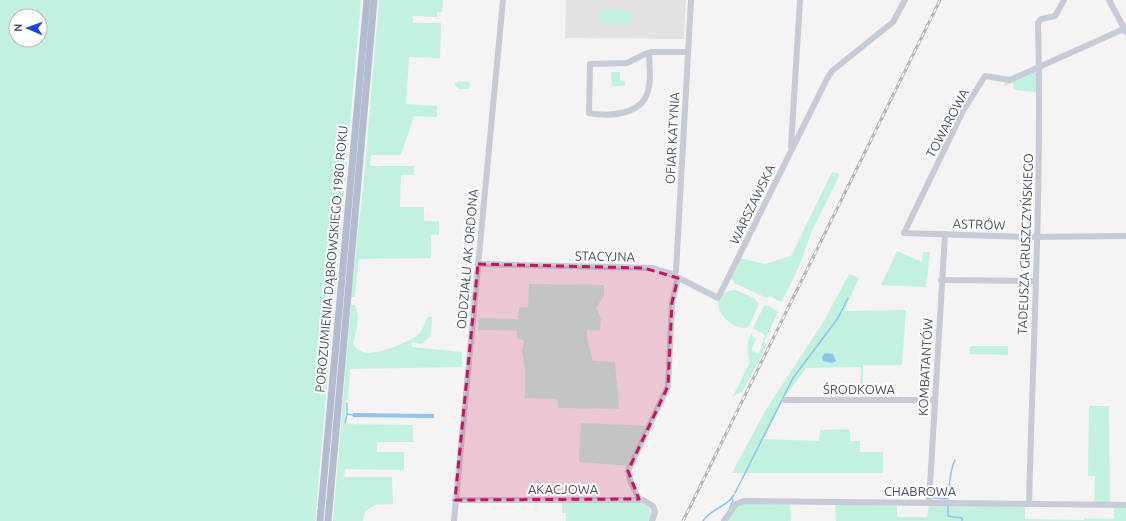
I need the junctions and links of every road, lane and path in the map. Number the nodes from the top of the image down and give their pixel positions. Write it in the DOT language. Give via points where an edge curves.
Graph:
graph roads {
  1 [pos="367,0"];
  2 [pos="374,0"];
  3 [pos="503,0"];
  4 [pos="691,0"];
  5 [pos="800,0"];
  6 [pos="905,0"];
  7 [pos="1064,0"];
  8 [pos="1109,0"];
  9 [pos="1125,30"];
  10 [pos="688,52"];
  11 [pos="649,53"];
  12 [pos="1040,67"];
  13 [pos="792,124"];
  14 [pos="803,126"];
  15 [pos="791,149"];
  16 [pos="904,233"];
  17 [pos="945,234"];
  18 [pos="1037,236"];
  19 [pos="1126,236"];
  20 [pos="478,264"];
  21 [pos="676,277"];
  22 [pos="942,280"];
  23 [pos="1035,281"];
  24 [pos="721,291"];
  25 [pos="785,400"];
  26 [pos="934,400"];
  27 [pos="456,500"];
  28 [pos="640,500"];
  29 [pos="929,502"];
  30 [pos="1029,504"];
  31 [pos="1126,505"];
  32 [pos="320,521"];
  33 [pos="328,521"];
  34 [pos="454,521"];
  35 [pos="652,521"];
  36 [pos="724,521"];
  1 -- 32 [label="main road, POROZUMIENIA DĄBROWSKIEGO 1980 ROKU"];
  2 -- 33 [label="main road, POROZUMIENIA DĄBROWSKIEGO 1980 ROKU"];
  3 -- 20 [label="street, ODDZIAŁU AK ORDONA"];
  4 -- 10 [label="street, OFIAR KATYNIA"];
  5 -- 13 [label="street, WARSZAWSKA"];
  6 -- 14 [label="street" via="893,22 832,71"];
  7 -- 12 [label="street, TADEUSZA GRUSZCZYŃSKIEGO" via="1054,17 1039,21"];
  8 -- 9 [label="street"];
  9 -- 12 [label="street"];
  10 -- 11 [label="street"];
  10 -- 21 [label="street, OFIAR KATYNIA"];
  11 -- 11 [label="street" via="627,62 590,64 588,112 621,113 643,101 649,87"];
  12 -- 16 [label="street, TOWAROWA" via="1008,80 985,76 963,111"];
  12 -- 18 [label="street, TADEUSZA GRUSZCZYŃSKIEGO"];
  13 -- 14 [label="street"];
  13 -- 15 [label="street, WARSZAWSKA"];
  14 -- 15 [label="street"];
  15 -- 24 [label="street, WARSZAWSKA"];
  16 -- 17 [label="street, ASTRÓW"];
  17 -- 18 [label="street, ASTRÓW"];
  17 -- 22 [label="street, KOMBATANTÓW"];
  18 -- 19 [label="street, ASTRÓW"];
  18 -- 23 [label="street, TADEUSZA GRUSZCZYŃSKIEGO"];
  20 -- 21 [label="street, STACYJNA" via="644,268 659,270"];
  20 -- 27 [label="street, ODDZIAŁU AK ORDONA"];
  21 -- 24 [label="street, STACYJNA" via="718,298"];
  21 -- 28 [label="street, OFIAR KATYNIA" via="672,303 668,386 630,466 629,479"];
  22 -- 23 [label="street"];
  22 -- 26 [label="street, KOMBATANTÓW"];
  23 -- 30 [label="street, TADEUSZA GRUSZCZYŃSKIEGO"];
  25 -- 26 [label="street, ŚRODKOWA"];
  26 -- 29 [label="street, KOMBATANTÓW"];
  27 -- 28 [label="street, AKACJOWA"];
  27 -- 34 [label="street, ODDZIAŁU AK ORDONA"];
  28 -- 35 [label="street" via="647,501 653,506 655,515"];
  29 -- 30 [label="street, CHABROWA"];
  29 -- 36 [label="street, CHABROWA" via="741,501 734,506"];
  30 -- 31 [label="street, CHABROWA"];
}
